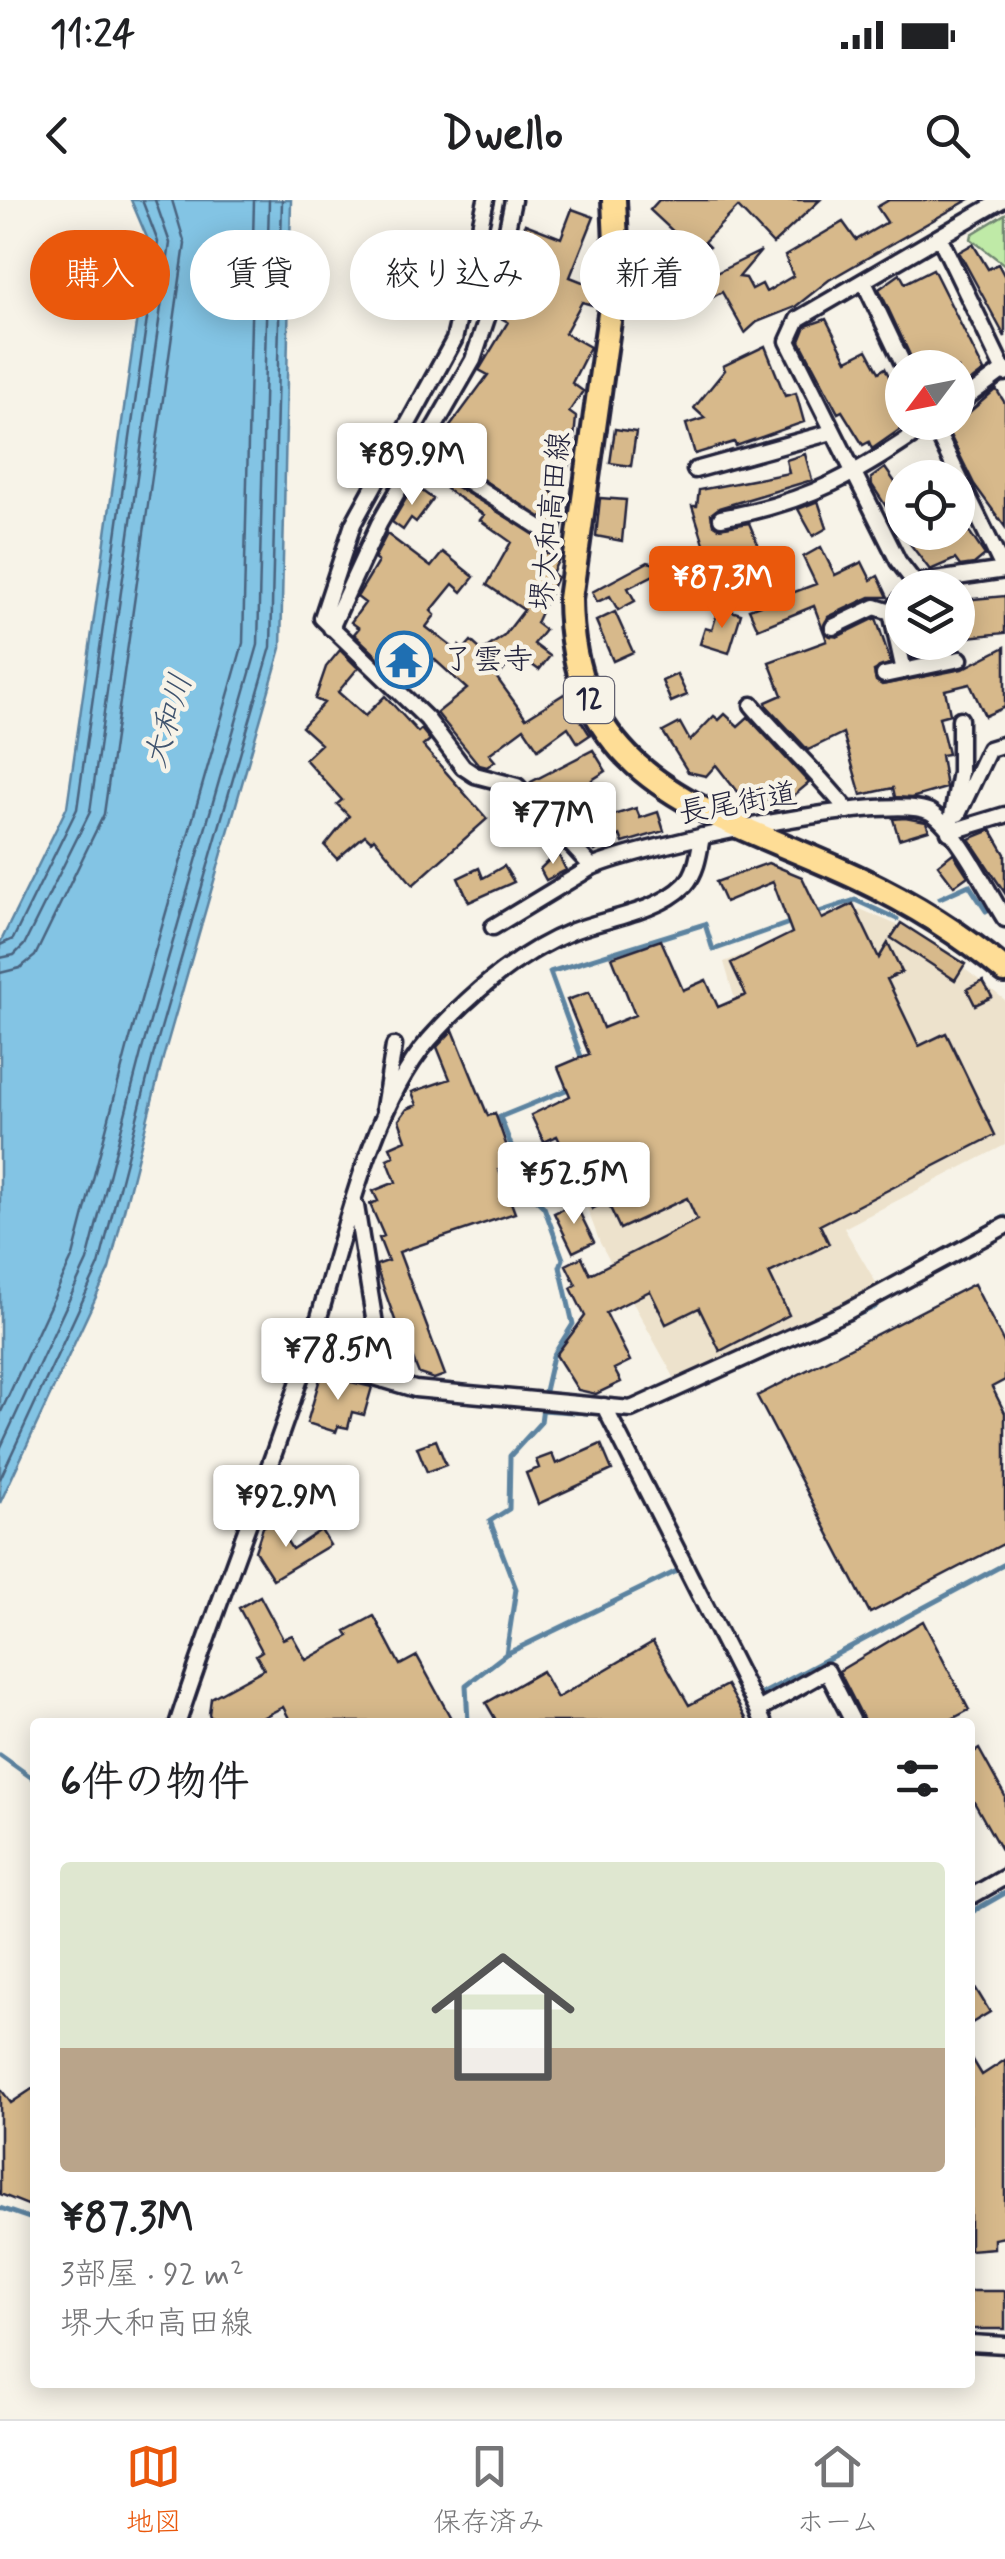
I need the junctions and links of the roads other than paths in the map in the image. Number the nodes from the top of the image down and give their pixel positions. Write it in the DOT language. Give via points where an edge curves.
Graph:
graph roads {
  1 [pos="486,200"];
  2 [pos="513,200"];
  3 [pos="613,200"];
  4 [pos="1002,200"];
  5 [pos="940,240"];
  6 [pos="864,282"];
  7 [pos="896,350"];
  8 [pos="1004,371"];
  9 [pos="975,392"];
  10 [pos="832,432"];
  11 [pos="907,440"];
  12 [pos="940,440"];
  13 [pos="400,444"];
  14 [pos="422,452"];
  15 [pos="695,470"];
  16 [pos="855,476"];
  17 [pos="721,518"];
  18 [pos="550,534"];
  19 [pos="904,570"];
  20 [pos="1004,570"];
  21 [pos="975,575"];
  22 [pos="885,610"];
  23 [pos="832,627"];
  24 [pos="332,628"];
  25 [pos="901,660"];
  26 [pos="955,660"];
  27 [pos="904,671"];
  28 [pos="884,675"];
  29 [pos="752,704"];
  30 [pos="960,719"];
  31 [pos="1005,744"];
  32 [pos="848,811"];
  33 [pos="1005,815"];
  34 [pos="742,827"];
  35 [pos="949,832"];
  36 [pos="702,836"];
  37 [pos="592,867"];
  38 [pos="1005,919"];
  39 [pos="492,927"];
  40 [pos="1005,971"];
  41 [pos="394,1046"];
  42 [pos="379,1133"];
  43 [pos="355,1200"];
  44 [pos="1005,1226"];
  45 [pos="307,1357"];
  46 [pos="384,1380"];
  47 [pos="604,1406"];
  48 [pos="760,1716"];
  49 [pos="179,1718"];
  50 [pos="852,1718"];
  51 [pos="1005,1876"];
  52 [pos="975,1894"];
  53 [pos="975,2343"];
  54 [pos="1005,2345"];
  1 -- 13 [label="street" via="454,340"];
  2 -- 14 [label="street" via="473,360"];
  3 -- 34 [label="main road, 堺大和高田線 / 12" via="617,264 576,540 571,643 594,709 635,766 665,789"];
  4 -- 5 [label="street"];
  5 -- 6 [label="street"];
  5 -- 8 [label="street"];
  6 -- 7 [label="street"];
  6 -- 10 [label="street" via="798,319 788,341"];
  8 -- 9 [label="street"];
  10 -- 15 [label="street"];
  10 -- 16 [label="street"];
  11 -- 16 [label="street"];
  12 -- 20 [label="street"];
  13 -- 14 [label="street"];
  13 -- 24 [label="street" via="353,524 324,606 322,618"];
  14 -- 18 [label="street"];
  14 -- 24 [label="street" via="379,524"];
  16 -- 17 [label="street" via="795,502"];
  16 -- 19 [label="street"];
  20 -- 21 [label="street"];
  22 -- 23 [label="street" via="875,607"];
  24 -- 37 [label="street" via="427,719 463,767 517,786"];
  25 -- 27 [label="street"];
  26 -- 27 [label="street"];
  27 -- 28 [label="street"];
  29 -- 32 [label="street"];
  30 -- 35 [label="street" via="960,772"];
  31 -- 35 [label="street" via="989,749"];
  32 -- 34 [label="street, 長尾街道"];
  32 -- 35 [label="street, 長尾街道" via="922,808"];
  33 -- 35 [label="street"];
  34 -- 36 [label="street, 長尾街道"];
  34 -- 40 [label="main road, 堺大和高田線 / 12" via="907,902"];
  35 -- 38 [label="street, 長尾街道"];
  36 -- 37 [label="street, 長尾街道"];
  36 -- 42 [label="street" via="686,884 668,897 546,944 476,994 402,1078"];
  37 -- 39 [label="street, 長尾街道"];
  41 -- 42 [label="street"];
  42 -- 43 [label="street"];
  43 -- 45 [label="street"];
  43 -- 46 [label="street"];
  44 -- 47 [label="street" via="846,1312 631,1409"];
  45 -- 46 [label="street"];
  45 -- 49 [label="street"];
  46 -- 47 [label="street" via="415,1390"];
  47 -- 48 [label="street"];
  48 -- 50 [label="street" via="827,1671"];
  51 -- 52 [label="street"];
  53 -- 54 [label="street"];
}
